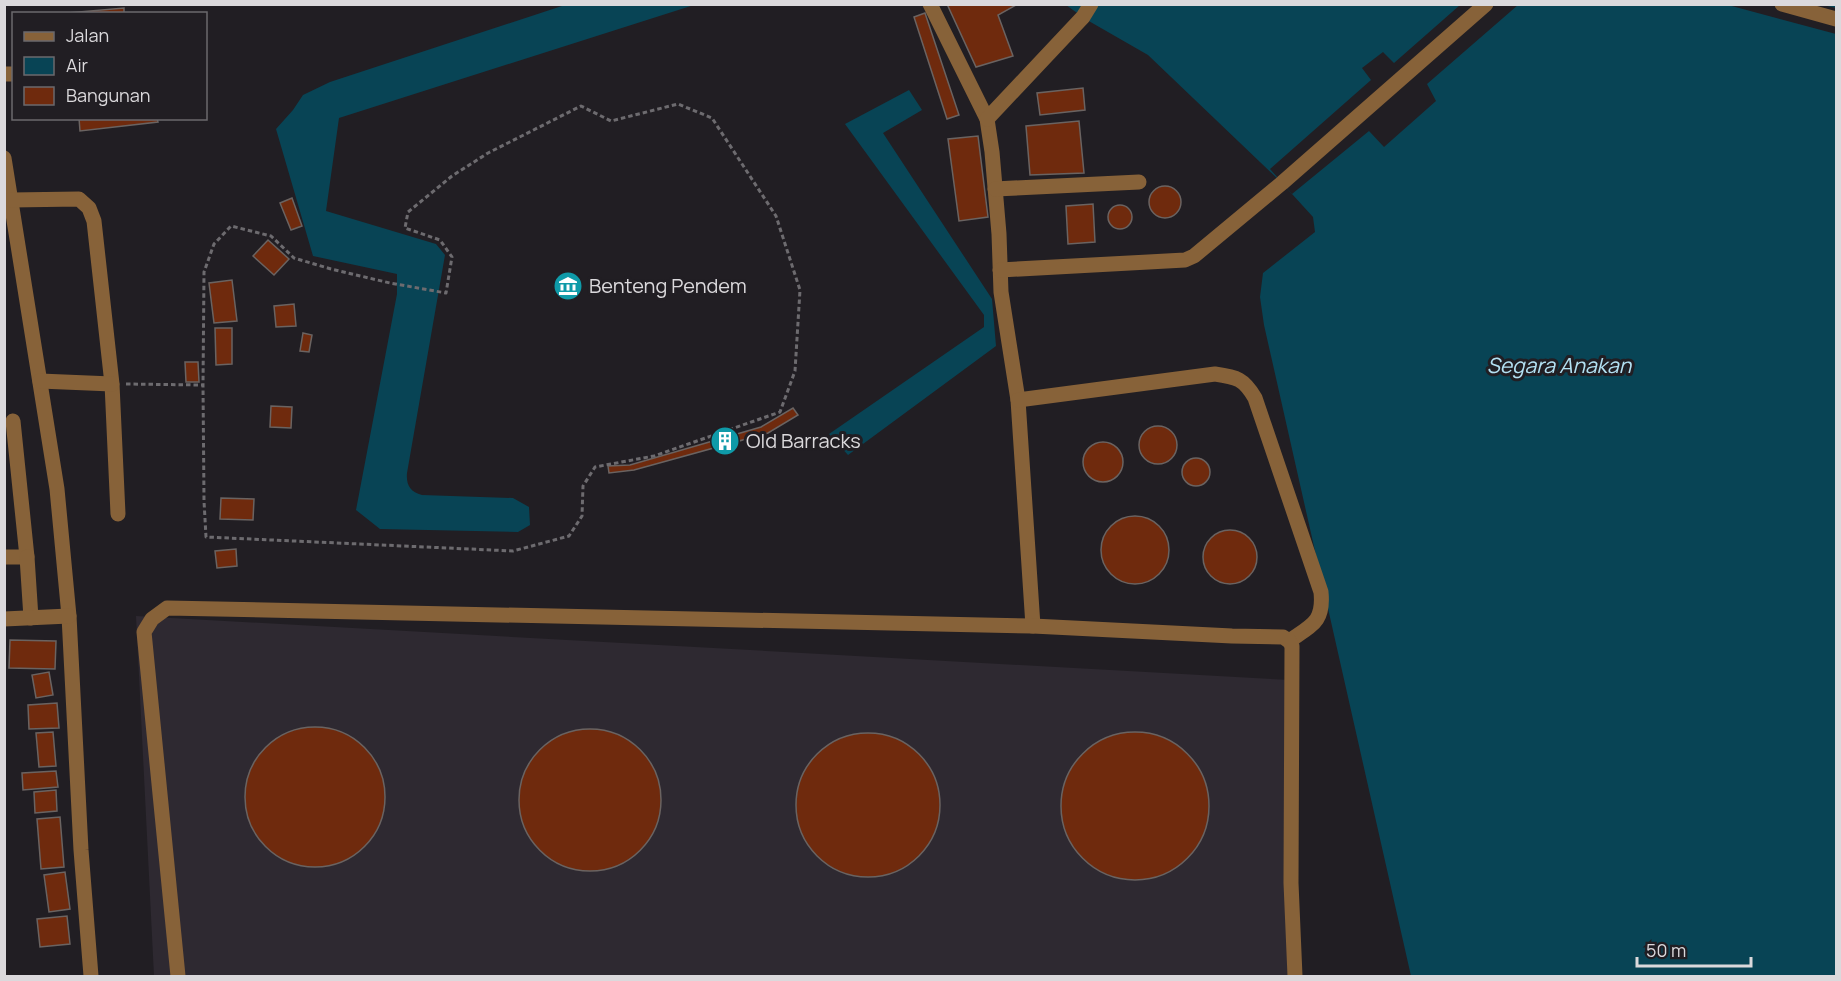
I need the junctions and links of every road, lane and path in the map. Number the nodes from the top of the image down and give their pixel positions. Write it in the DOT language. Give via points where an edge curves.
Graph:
graph roads {
  1 [pos="930,4"];
  2 [pos="1091,4"];
  3 [pos="1486,4"];
  4 [pos="1782,4"];
  5 [pos="1836,20"];
  6 [pos="987,119"];
  7 [pos="4,158"];
  8 [pos="1139,182"];
  9 [pos="995,189"];
  10 [pos="11,200"];
  11 [pos="1000,270"];
  12 [pos="40,381"];
  13 [pos="112,384"];
  14 [pos="203,385"];
  15 [pos="1018,400"];
  16 [pos="13,421"];
  17 [pos="118,514"];
  18 [pos="4,557"];
  19 [pos="27,557"];
  20 [pos="69,616"];
  21 [pos="32,618"];
  22 [pos="4,619"];
  23 [pos="1033,626"];
  24 [pos="1289,641"];
  25 [pos="91,976"];
  26 [pos="178,976"];
  27 [pos="1295,976"];
  1 -- 6 [label="street"];
  2 -- 6 [label="street"];
  3 -- 11 [label="street" via="1194,256 1185,260"];
  4 -- 5 [label="street"];
  6 -- 9 [label="street"];
  7 -- 10 [label="street"];
  8 -- 9 [label="street"];
  9 -- 11 [label="street"];
  10 -- 12 [label="street"];
  10 -- 13 [label="street" via="79,199 89,208 97,235"];
  11 -- 15 [label="street" via="1000,292"];
  12 -- 13 [label="street"];
  12 -- 20 [label="street" via="57,489"];
  13 -- 14 [label="path"];
  13 -- 17 [label="street"];
  14 -- 14 [label="path" via="206,537 513,551 569,536 582,516 583,486 595,467 654,456 780,412 795,371 800,290 776,216 712,118 678,104 611,121 581,106 488,153 408,212 405,228 440,240 452,257 447,293 294,258 271,236 231,226 214,244 204,272"];
  15 -- 23 [label="street"];
  15 -- 24 [label="street" via="1215,374 1247,384 1321,592 1323,608 1315,623"];
  16 -- 19 [label="street"];
  18 -- 19 [label="street"];
  19 -- 21 [label="street"];
  20 -- 21 [label="street"];
  20 -- 25 [label="street"];
  21 -- 22 [label="street"];
  23 -- 24 [label="street" via="1283,637"];
  23 -- 26 [label="street" via="167,608 152,619 144,632"];
  24 -- 27 [label="street"];
}
